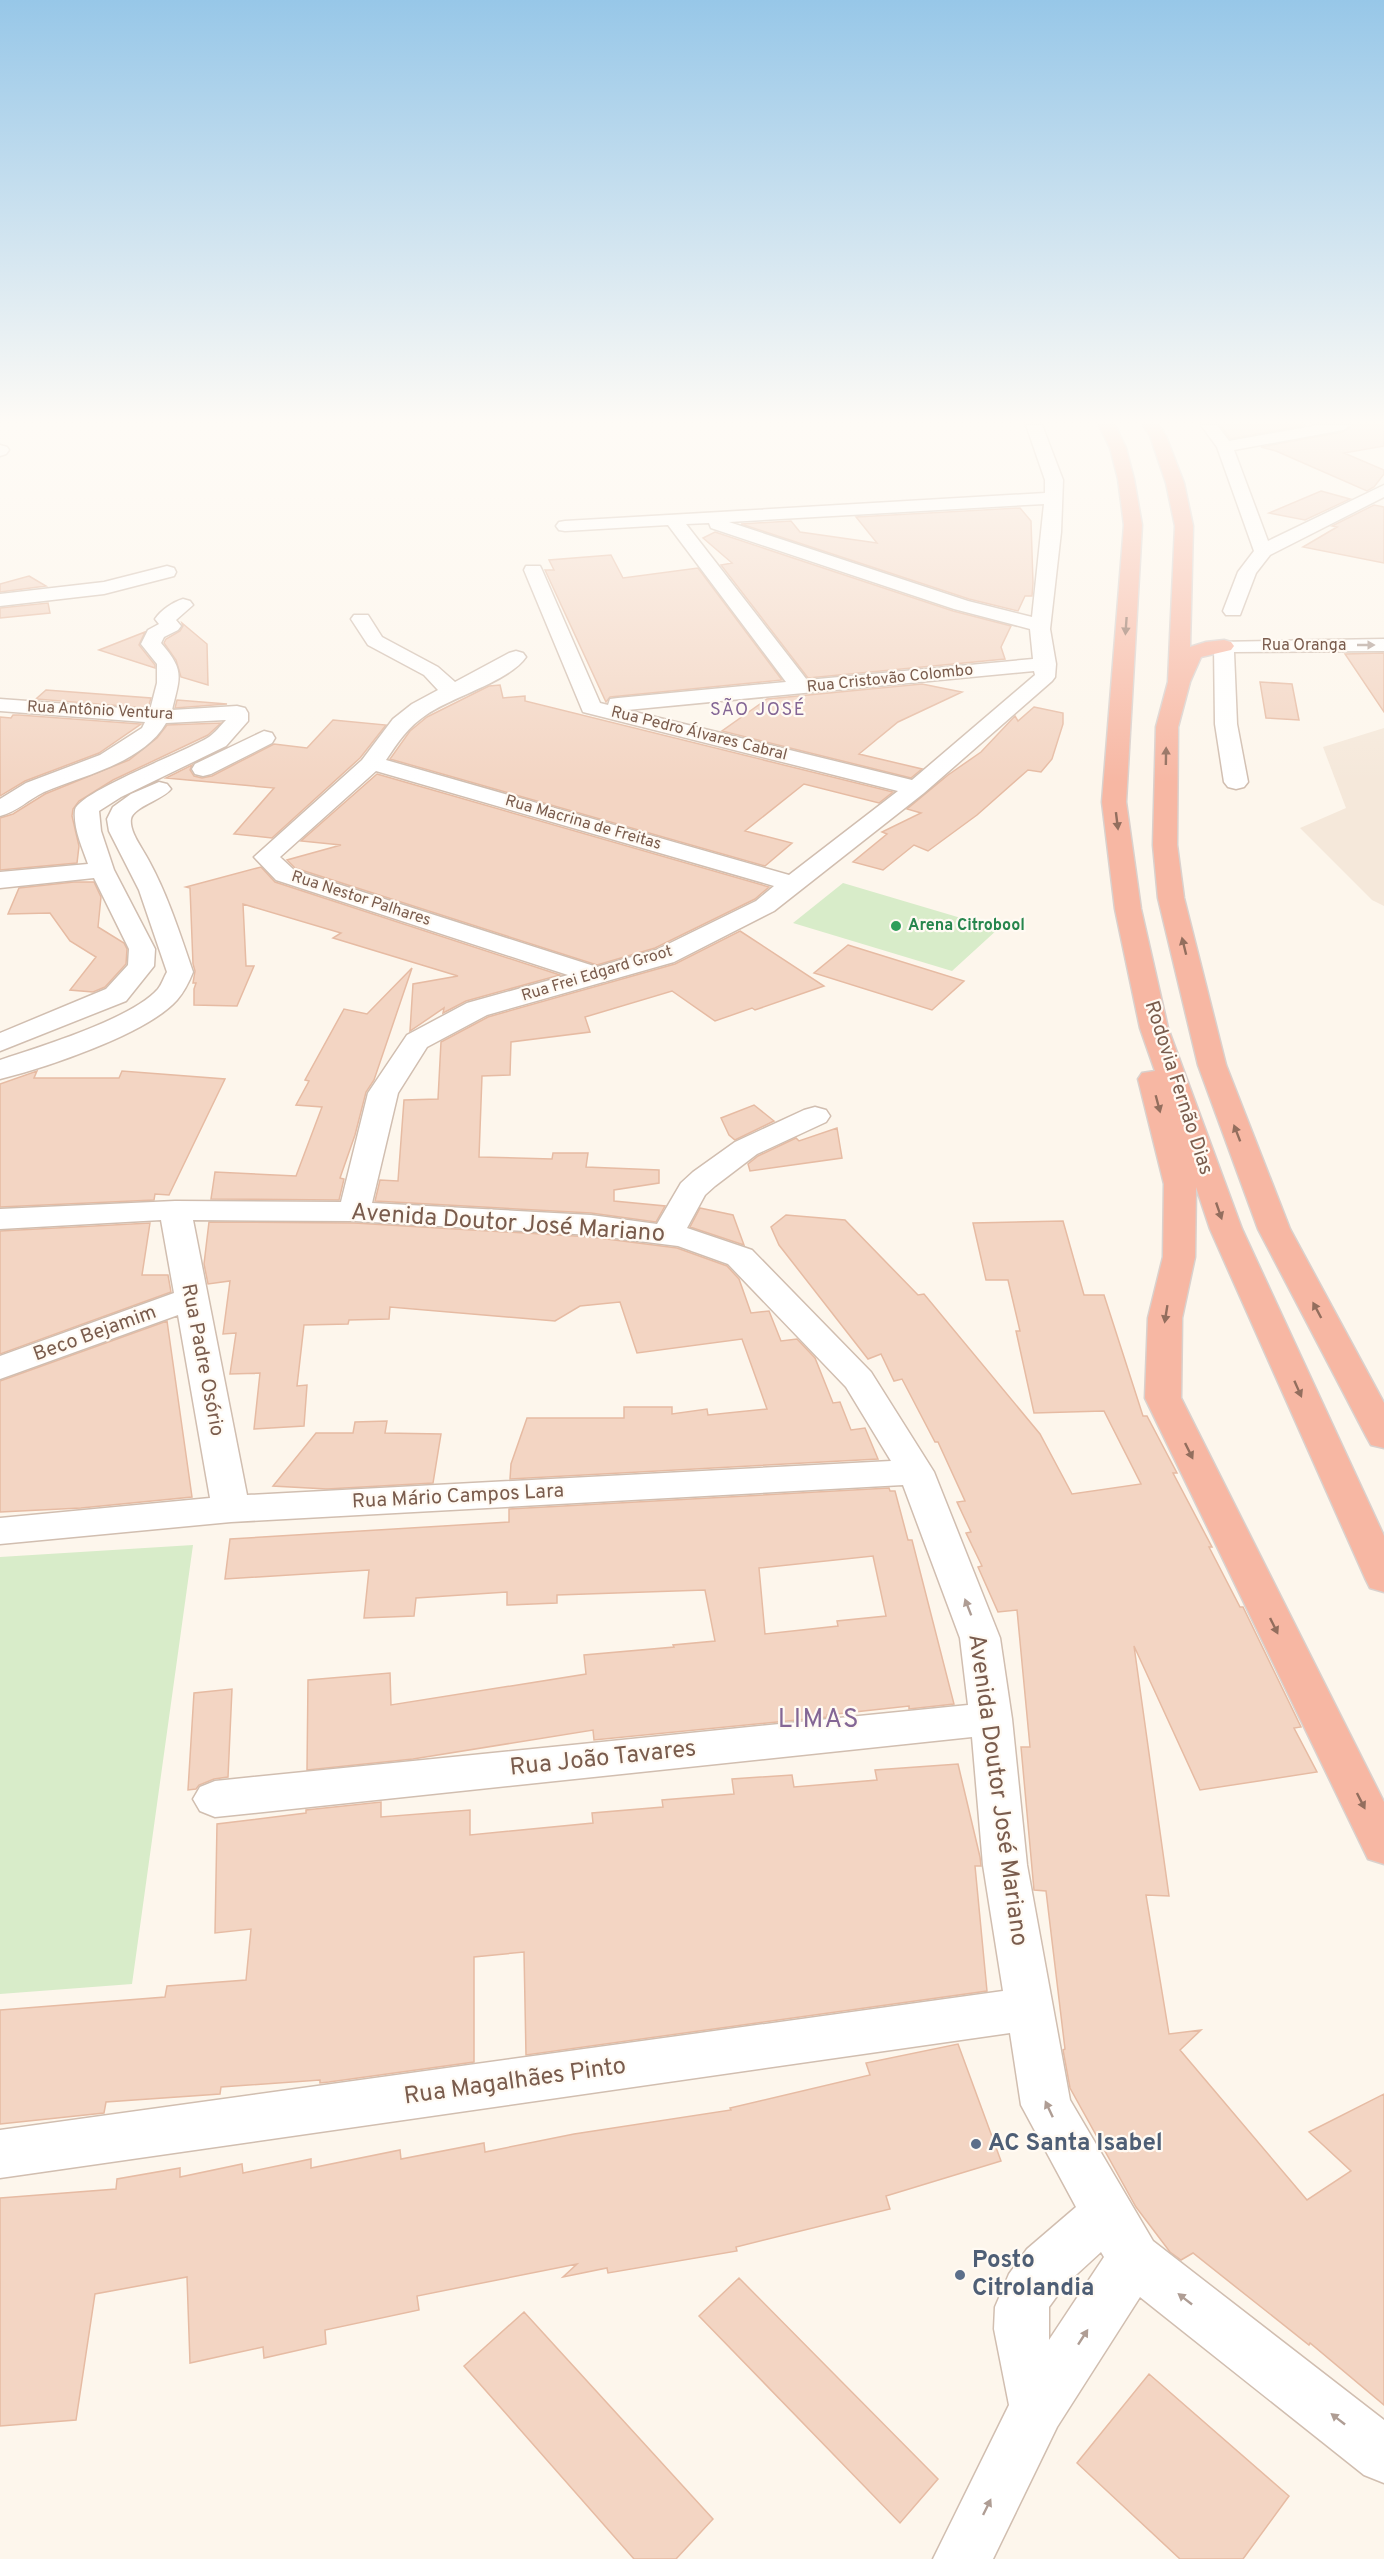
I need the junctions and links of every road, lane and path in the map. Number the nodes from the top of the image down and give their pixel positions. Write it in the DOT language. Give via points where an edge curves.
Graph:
graph roads {
  1 [pos="692,544"];
  2 [pos="780,544"];
  3 [pos="1051,544"];
  4 [pos="1132,544"];
  5 [pos="1183,544"];
  6 [pos="1261,544"];
  7 [pos="1274,544"];
  8 [pos="1263,550"];
  9 [pos="533,570"];
  10 [pos="167,572"];
  11 [pos="0,600"];
  12 [pos="183,605"];
  13 [pos="1233,611"];
  14 [pos="361,619"];
  15 [pos="1038,625"];
  16 [pos="1384,645"];
  17 [pos="1224,646"];
  18 [pos="516,657"];
  19 [pos="1046,664"];
  20 [pos="1179,682"];
  21 [pos="802,688"];
  22 [pos="454,690"];
  23 [pos="0,705"];
  24 [pos="591,707"];
  25 [pos="159,717"];
  26 [pos="264,738"];
  27 [pos="373,763"];
  28 [pos="1236,782"];
  29 [pos="916,788"];
  30 [pos="0,809"];
  31 [pos="102,870"];
  32 [pos="0,880"];
  33 [pos="793,884"];
  34 [pos="599,976"];
  35 [pos="1154,1028"];
  36 [pos="0,1043"];
  37 [pos="0,1070"];
  38 [pos="815,1116"];
  39 [pos="175,1210"];
  40 [pos="354,1212"];
  41 [pos="0,1219"];
  42 [pos="667,1235"];
  43 [pos="190,1299"];
  44 [pos="0,1368"];
  45 [pos="1384,1436"];
  46 [pos="916,1472"];
  47 [pos="231,1509"];
  48 [pos="0,1531"];
  49 [pos="1384,1578"];
  50 [pos="991,1719"];
  51 [pos="215,1799"];
  52 [pos="1384,1846"];
  53 [pos="1029,2009"];
  54 [pos="0,2154"];
  55 [pos="1121,2236"];
  56 [pos="1037,2407"];
  57 [pos="1384,2455"];
  58 [pos="962,2559"];
  1 -- 21 [label="street"];
  2 -- 15 [label="street" via="961,605"];
  3 -- 15 [label="street" via="1043,613"];
  4 -- 35 [label="highway, Rodovia Fernão Dias, one-way" via="1114,802 1128,909"];
  5 -- 20 [label="highway, Rodovia Fernão Dias"];
  6 -- 8 [label="street"];
  7 -- 8 [label="street"];
  8 -- 13 [label="street" via="1247,572"];
  9 -- 24 [label="street, Rua Pedro Álvares Cabral"];
  10 -- 11 [label="street" via="104,588"];
  12 -- 25 [label="street" via="165,619 171,626 155,634 151,644 167,663 168,683"];
  14 -- 22 [label="street" via="375,640 431,671"];
  15 -- 19 [label="street"];
  17 -- 16 [label="street, Rua Oranga, one-way"];
  17 -- 20 [label="highway" via="1192,653"];
  17 -- 28 [label="street" via="1226,724"];
  18 -- 22 [label="street, Rua Nestor Palhares" via="495,672"];
  19 -- 21 [label="street, Rua Cristovão Colombo"];
  19 -- 29 [label="street, Rua Frei Edgard Groot" via="1045,677"];
  45 -- 20 [label="highway, Rodovia Fernão Dias, one-way" via="1274,1229 1212,1065 1171,898 1165,845 1167,728"];
  21 -- 24 [label="street, Rua Cristovão Colombo"];
  22 -- 27 [label="street, Rua Nestor Palhares" via="404,721"];
  23 -- 25 [label="street, Rua Antônio Ventura"];
  24 -- 29 [label="street, Rua Pedro Álvares Cabral"];
  25 -- 30 [label="street" via="150,732 108,760 34,788"];
  25 -- 31 [label="street, Rua Antônio Ventura" via="237,713 237,721 218,741 87,807 89,831"];
  26 -- 37 [label="street" via="139,799 121,812 121,831 152,890 180,972 167,995 139,1016"];
  27 -- 33 [label="street, Rua Macrina de Freitas"];
  27 -- 34 [label="street, Rua Nestor Palhares" via="266,857 285,875"];
  29 -- 33 [label="street, Rua Frei Edgard Groot"];
  31 -- 32 [label="street"];
  31 -- 36 [label="street" via="142,949 141,966 116,995"];
  33 -- 34 [label="street, Rua Frei Edgard Groot" via="765,906 665,956"];
  34 -- 40 [label="street, Rua Frei Edgard Groot" via="477,1009 417,1041 383,1093"];
  35 -- 49 [label="highway, Rodovia Fernão Dias, one-way" via="1226,1229"];
  35 -- 52 [label="highway, one-way" via="1146,1057 1180,1184 1179,1257 1165,1318 1163,1398"];
  38 -- 42 [label="street" via="746,1148 704,1179 692,1190"];
  39 -- 40 [label="street, Avenida Doutor José Mariano"];
  39 -- 41 [label="street, Avenida Doutor José Mariano"];
  39 -- 43 [label="street, Rua Padre Osório"];
  40 -- 42 [label="street, Avenida Doutor José Mariano" via="591,1225"];
  42 -- 46 [label="street, Avenida Doutor José Mariano" via="741,1257 859,1380"];
  43 -- 44 [label="street, Beco Bejamim"];
  43 -- 47 [label="street, Rua Padre Osório"];
  46 -- 47 [label="street, Rua Mário Campos Lara"];
  50 -- 46 [label="street, Avenida Doutor José Mariano, one-way" via="980,1638"];
  47 -- 48 [label="street, Rua Mário Campos Lara"];
  50 -- 51 [label="street, Rua João Tavares"];
  50 -- 53 [label="street, Avenida Doutor José Mariano" via="1005,1865"];
  53 -- 54 [label="street, Rua Magalhães Pinto"];
  55 -- 53 [label="street, Avenida Doutor José Mariano, one-way" via="1046,2105"];
  56 -- 55 [label="street, one-way"];
  55 -- 56 [label="street" via="1038,2275 1021,2308 1023,2349"];
  57 -- 55 [label="street, Avenida Doutor José Mariano, one-way"];
  58 -- 56 [label="street, one-way"];
}
